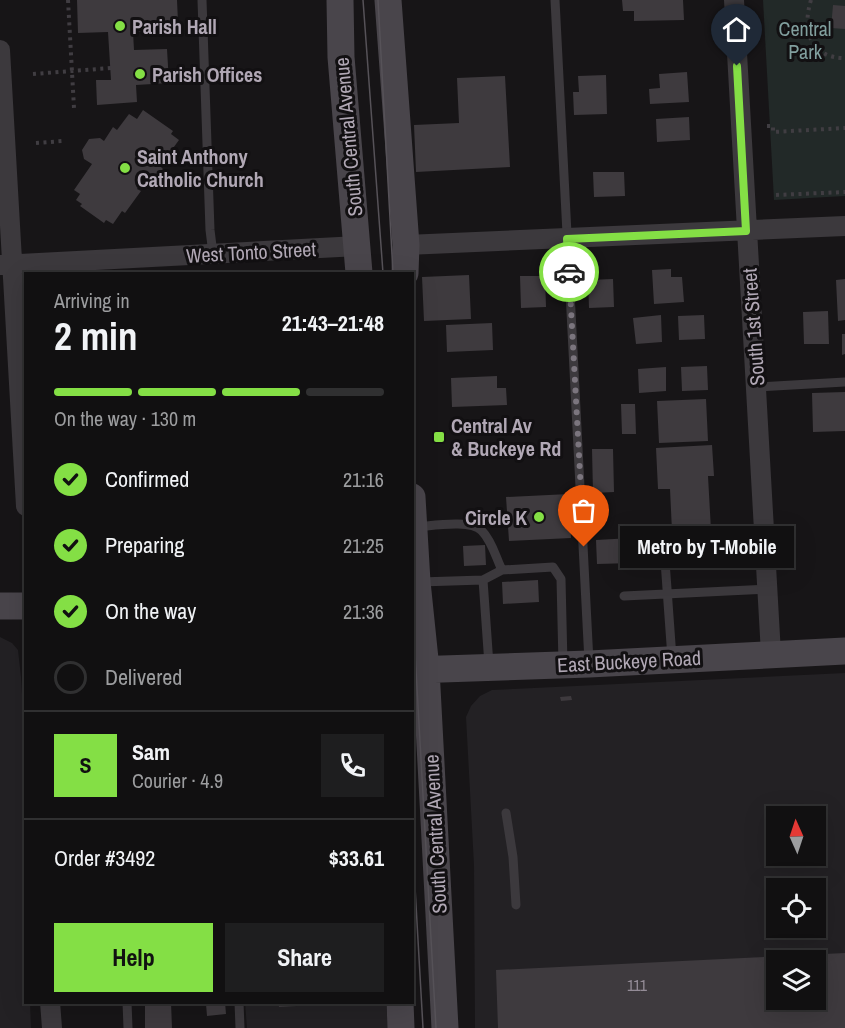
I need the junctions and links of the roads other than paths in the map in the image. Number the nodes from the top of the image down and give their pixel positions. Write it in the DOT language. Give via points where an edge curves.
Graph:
graph roads {
  1 [pos="202,0"];
  2 [pos="340,0"];
  3 [pos="388,0"];
  4 [pos="555,0"];
  5 [pos="734,0"];
  6 [pos="0,50"];
  7 [pos="845,226"];
  8 [pos="746,231"];
  9 [pos="567,239"];
  10 [pos="406,245"];
  11 [pos="358,246"];
  12 [pos="213,254"];
  13 [pos="6,264"];
  14 [pos="359,272"];
  15 [pos="405,272"];
  16 [pos="845,382"];
  17 [pos="757,387"];
  18 [pos="24,482"];
  19 [pos="414,527"];
  20 [pos="766,555"];
  21 [pos="502,570"];
  22 [pos="483,580"];
  23 [pos="417,582"];
  24 [pos="768,589"];
  25 [pos="668,594"];
  26 [pos="624,596"];
  27 [pos="0,606"];
  28 [pos="24,606"];
  29 [pos="845,651"];
  30 [pos="771,654"];
  31 [pos="672,659"];
  32 [pos="576,664"];
  33 [pos="489,667"];
  34 [pos="419,670"];
  35 [pos="506,813"];
  36 [pos="516,905"];
  37 [pos="50,1004"];
  38 [pos="127,1004"];
  39 [pos="239,1004"];
  40 [pos="400,1004"];
  41 [pos="52,1028"];
  42 [pos="128,1028"];
  43 [pos="240,1028"];
  44 [pos="401,1028"];
  45 [pos="445,1028"];
  1 -- 12 [label="lane"];
  2 -- 11 [label="main road, South Central Avenue" via="341,57"];
  3 -- 10 [label="main road"];
  4 -- 9 [label="lane"];
  5 -- 8 [label="street, South 1st Street"];
  6 -- 13 [label="street"];
  7 -- 8 [label="street"];
  8 -- 9 [label="street"];
  8 -- 17 [label="street, South 1st Street"];
  9 -- 10 [label="street"];
  9 -- 32 [label="lane"];
  10 -- 15 [label="main road"];
  11 -- 12 [label="street, West Tonto Street"];
  11 -- 14 [label="main road, South Central Avenue"];
  12 -- 13 [label="street, West Tonto Street"];
  13 -- 18 [label="street"];
  16 -- 17 [label="lane"];
  17 -- 20 [label="street, South 1st Street"];
  19 -- 21 [label="lane" via="469,524 481,529"];
  19 -- 23 [label="main road, South Central Avenue"];
  20 -- 24 [label="street, South 1st Street"];
  20 -- 25 [label="lane" via="665,561"];
  21 -- 22 [label="lane"];
  21 -- 32 [label="lane" via="552,567 557,572"];
  22 -- 23 [label="lane"];
  22 -- 33 [label="lane"];
  23 -- 34 [label="main road, South Central Avenue"];
  24 -- 25 [label="lane"];
  24 -- 30 [label="street, South 1st Street"];
  25 -- 26 [label="lane"];
  25 -- 31 [label="lane"];
  27 -- 28 [label="main road"];
  29 -- 30 [label="main road, East Buckeye Road"];
  30 -- 31 [label="main road, East Buckeye Road"];
  31 -- 32 [label="main road, East Buckeye Road"];
  32 -- 33 [label="main road, East Buckeye Road"];
  33 -- 34 [label="main road, East Buckeye Road"];
  34 -- 45 [label="main road, South Central Avenue"];
  35 -- 36 [label="lane"];
  37 -- 41 [label="street"];
  38 -- 42 [label="lane"];
  39 -- 43 [label="lane"];
  40 -- 44 [label="main road"];
}
